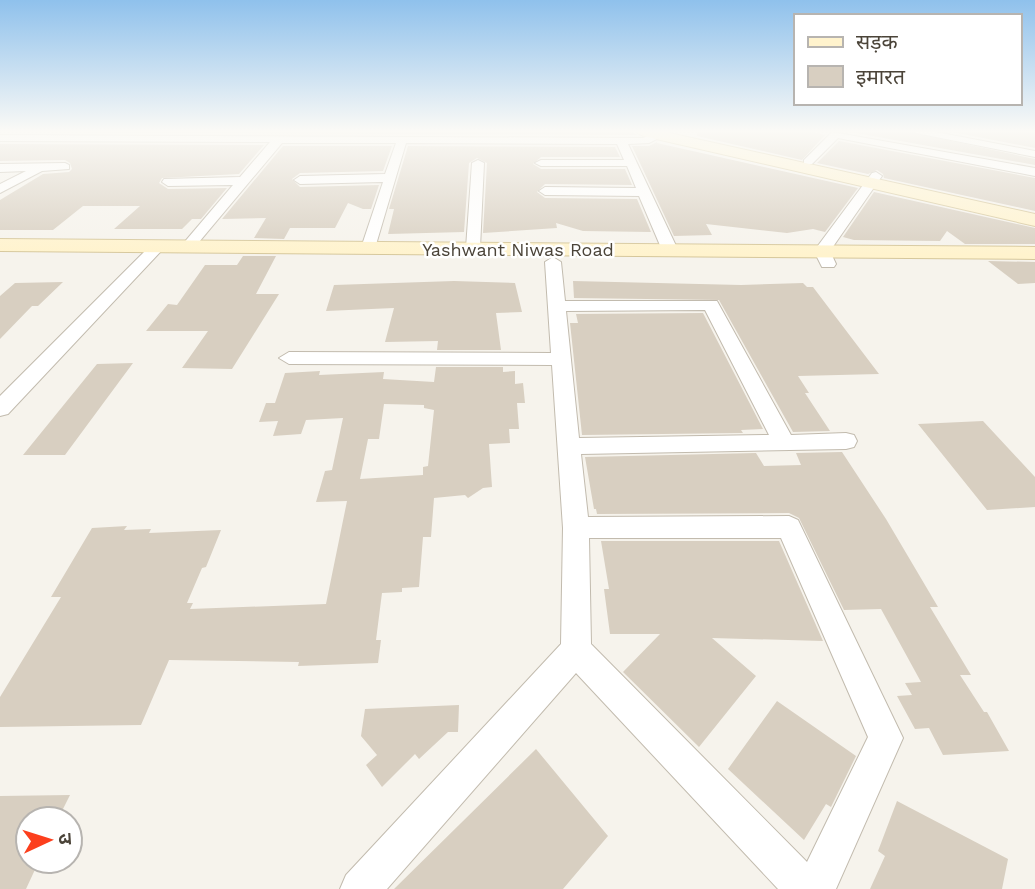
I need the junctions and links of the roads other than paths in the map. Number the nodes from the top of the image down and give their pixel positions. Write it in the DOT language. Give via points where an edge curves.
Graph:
graph roads {
  1 [pos="30,173"];
  2 [pos="249,173"];
  3 [pos="391,173"];
  4 [pos="477,173"];
  5 [pos="635,173"];
  6 [pos="844,173"];
  7 [pos="850,173"];
  8 [pos="389,178"];
  9 [pos="300,180"];
  10 [pos="874,180"];
  11 [pos="243,181"];
  12 [pos="168,182"];
  13 [pos="0,189"];
  14 [pos="545,191"];
  15 [pos="643,192"];
  16 [pos="1035,212"];
  17 [pos="1035,220"];
  18 [pos="0,245"];
  19 [pos="190,245"];
  20 [pos="368,248"];
  21 [pos="473,248"];
  22 [pos="670,250"];
  23 [pos="153,252"];
  24 [pos="1035,253"];
  25 [pos="0,258"];
  26 [pos="825,258"];
  27 [pos="553,262"];
  28 [pos="1035,265"];
  29 [pos="557,306"];
  30 [pos="289,358"];
  31 [pos="562,359"];
  32 [pos="0,409"];
  33 [pos="846,441"];
  34 [pos="784,443"];
  35 [pos="570,446"];
  36 [pos="576,528"];
  37 [pos="576,650"];
  38 [pos="360,889"];
  39 [pos="806,889"];
  40 [pos="815,889"];
  1 -- 13 [label="street"];
  2 -- 11 [label="street"];
  3 -- 8 [label="street"];
  4 -- 21 [label="street"];
  5 -- 15 [label="street"];
  6 -- 10 [label="main road"];
  7 -- 10 [label="main road"];
  8 -- 9 [label="street"];
  8 -- 20 [label="street"];
  10 -- 16 [label="main road"];
  10 -- 17 [label="main road"];
  10 -- 26 [label="street"];
  11 -- 12 [label="street"];
  11 -- 19 [label="street"];
  14 -- 15 [label="street"];
  15 -- 22 [label="street"];
  18 -- 23 [label="main road, Yashwant Niwas Road"];
  19 -- 20 [label="main road, Yashwant Niwas Road"];
  19 -- 23 [label="main road, Yashwant Niwas Road"];
  20 -- 21 [label="main road, Yashwant Niwas Road"];
  21 -- 22 [label="main road, Yashwant Niwas Road"];
  22 -- 26 [label="main road, Yashwant Niwas Road"];
  23 -- 25 [label="main road, Yashwant Niwas Road"];
  23 -- 27 [label="main road, Yashwant Niwas Road"];
  23 -- 32 [label="street"];
  24 -- 26 [label="main road, Yashwant Niwas Road"];
  26 -- 27 [label="main road, Yashwant Niwas Road"];
  26 -- 28 [label="main road, Yashwant Niwas Road"];
  27 -- 29 [label="street"];
  29 -- 31 [label="street"];
  29 -- 34 [label="street" via="711,305"];
  30 -- 31 [label="street"];
  31 -- 35 [label="street"];
  33 -- 34 [label="street"];
  34 -- 35 [label="street"];
  35 -- 36 [label="street"];
  36 -- 37 [label="street"];
  36 -- 40 [label="street" via="789,527 886,738"];
  37 -- 38 [label="street"];
  37 -- 39 [label="street"];
}
